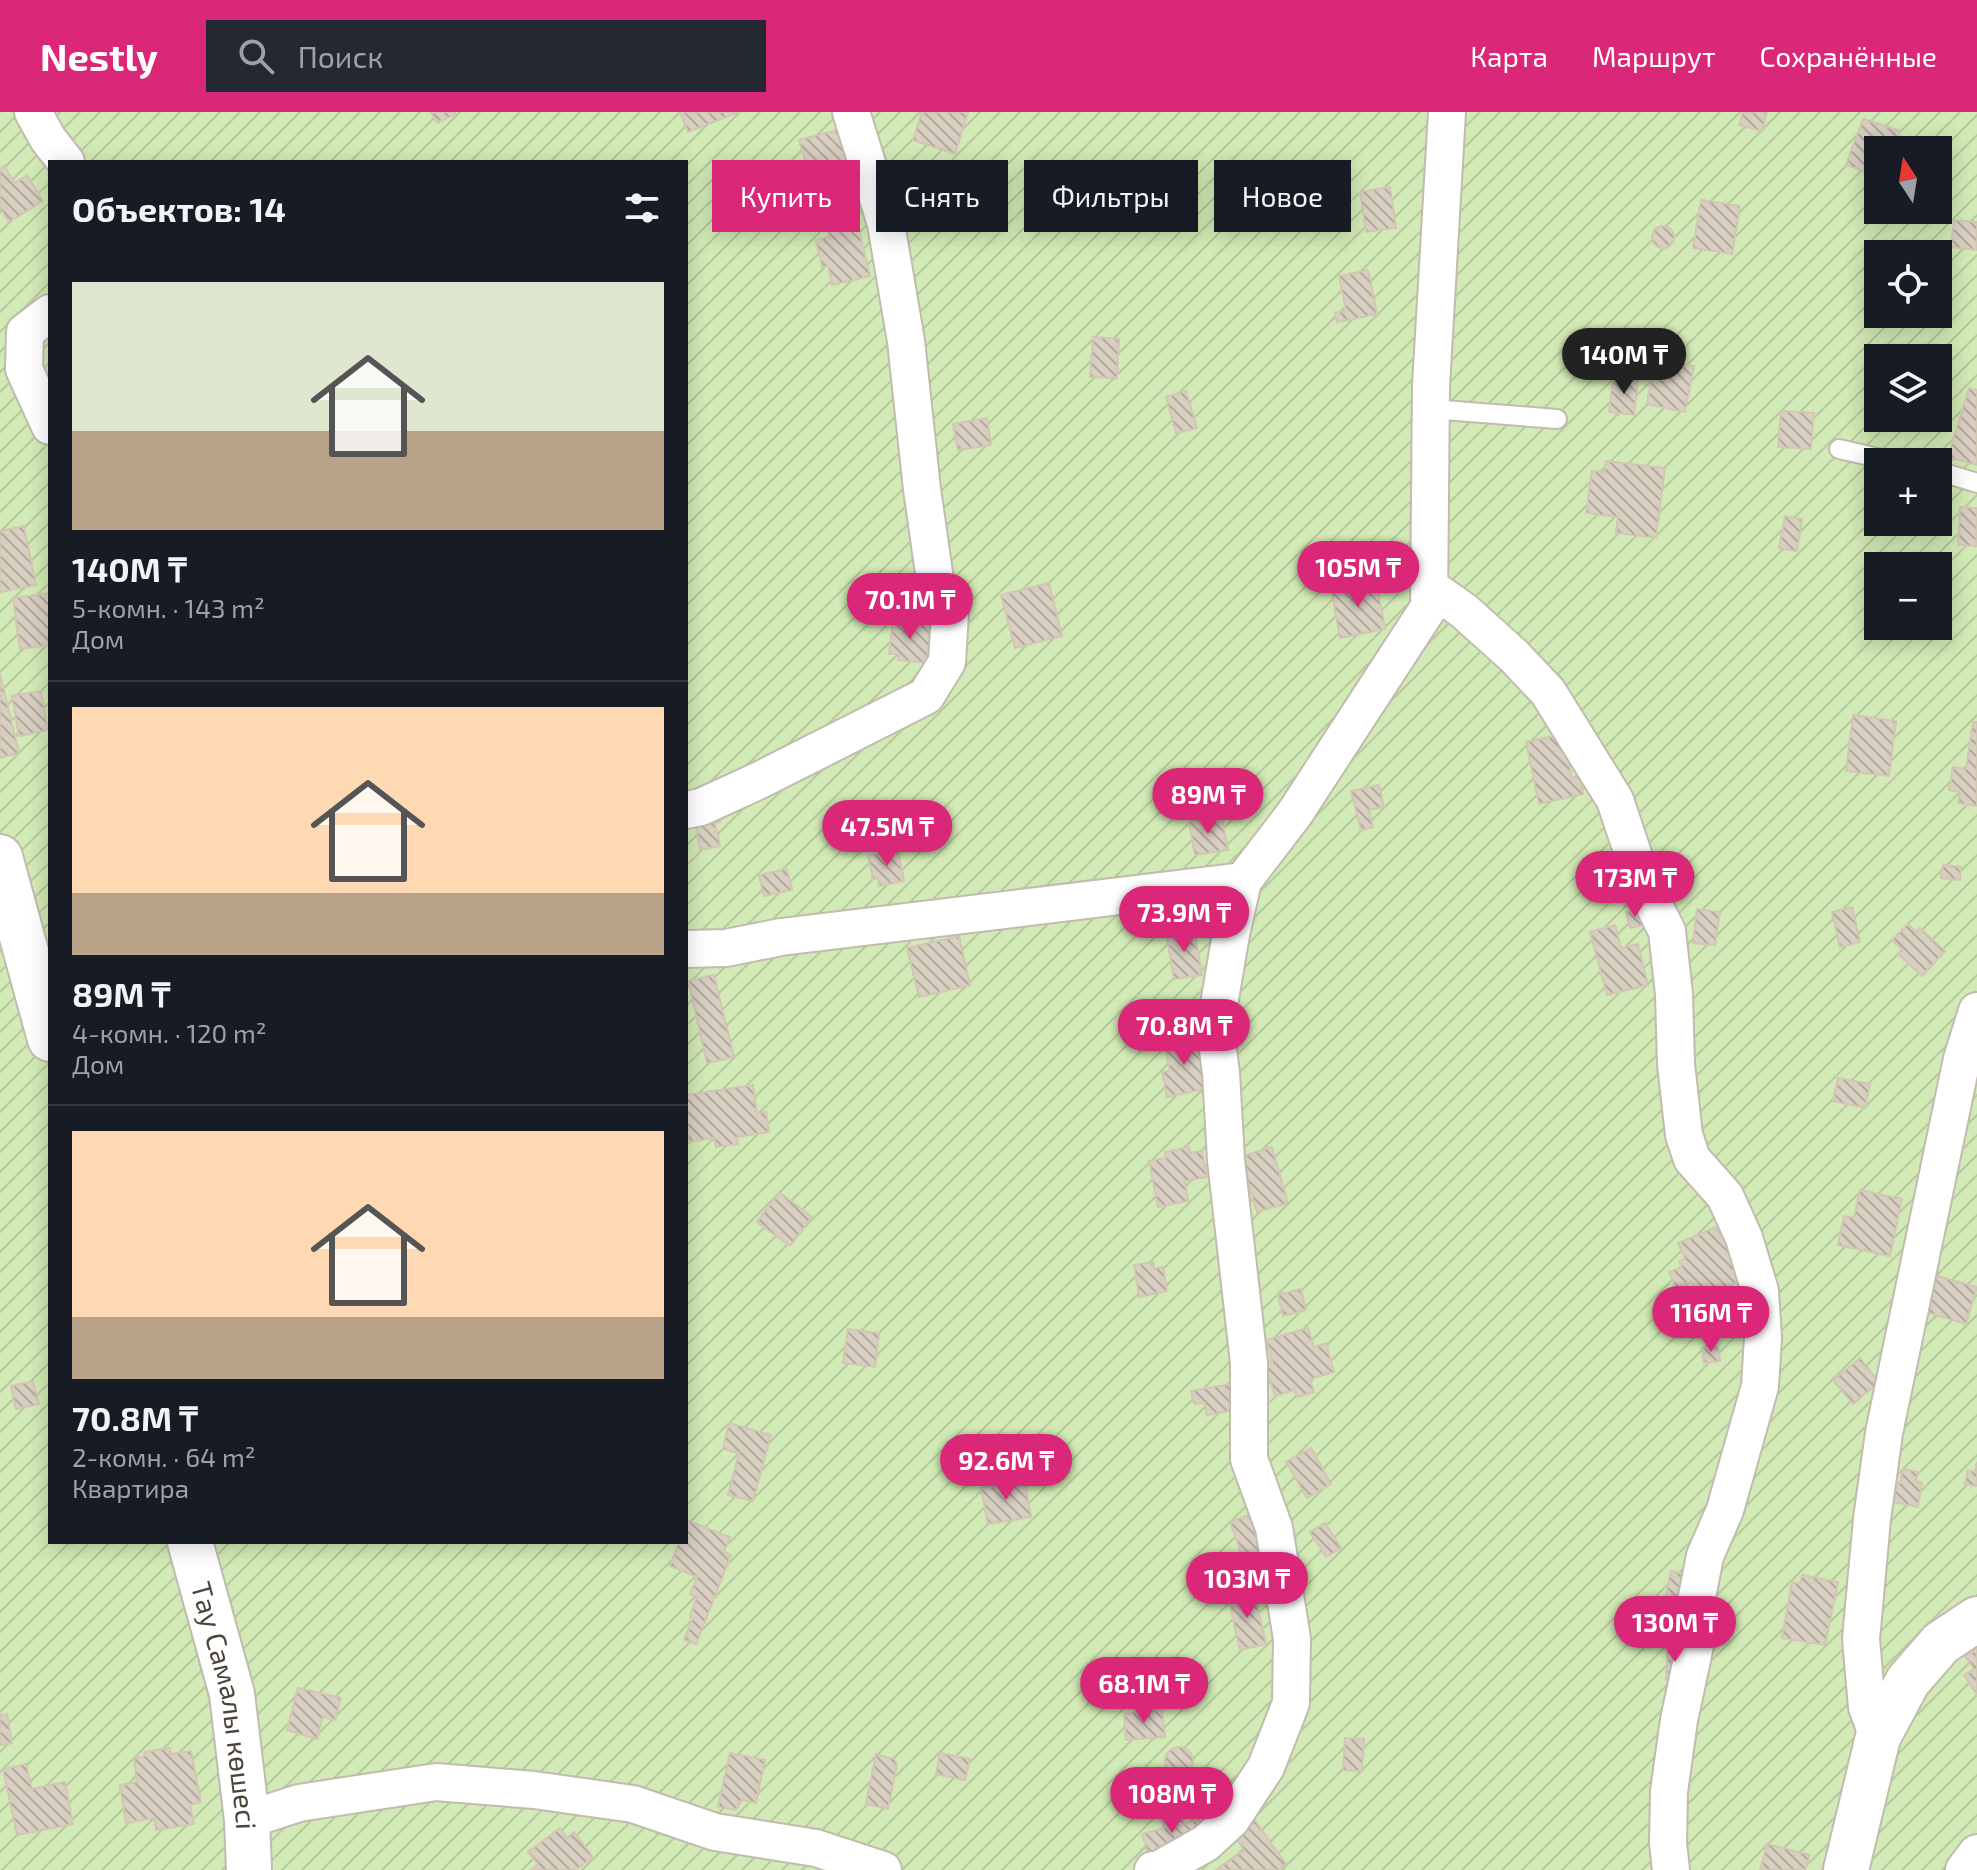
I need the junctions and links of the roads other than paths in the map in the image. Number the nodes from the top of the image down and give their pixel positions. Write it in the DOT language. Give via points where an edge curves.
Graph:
graph roads {
  1 [pos="33,112"];
  2 [pos="851,112"];
  3 [pos="1447,112"];
  4 [pos="64,160"];
  5 [pos="48,315"];
  6 [pos="1431,409"];
  7 [pos="1557,419"];
  8 [pos="48,422"];
  9 [pos="1839,449"];
  10 [pos="1864,455"];
  11 [pos="1952,475"];
  12 [pos="1977,483"];
  13 [pos="1430,587"];
  14 [pos="688,810"];
  15 [pos="0,857"];
  16 [pos="1243,881"];
  17 [pos="688,949"];
  18 [pos="1977,1011"];
  19 [pos="48,1032"];
  20 [pos="191,1544"];
  21 [pos="1977,1619"];
  22 [pos="1878,1737"];
  23 [pos="247,1820"];
  24 [pos="1977,1853"];
  25 [pos="249,1870"];
  26 [pos="883,1870"];
  27 [pos="1153,1870"];
  28 [pos="1671,1870"];
  29 [pos="1846,1870"];
  30 [pos="1964,1870"];
  1 -- 4 [label="street"];
  2 -- 14 [label="street" via="889,239 935,580 950,613 947,662 926,696 762,779"];
  3 -- 6 [label="street"];
  5 -- 8 [label="street" via="25,332 24,369"];
  6 -- 7 [label="lane"];
  6 -- 13 [label="street"];
  9 -- 10 [label="lane"];
  11 -- 12 [label="lane"];
  13 -- 16 [label="street" via="1429,607 1295,813"];
  13 -- 28 [label="street" via="1464,611 1548,692 1615,800 1643,884 1667,931 1684,1135 1692,1159 1725,1196 1760,1291 1760,1386 1725,1510 1705,1556 1697,1597 1697,1636 1669,1792"];
  15 -- 19 [label="street"];
  16 -- 17 [label="street"];
  16 -- 27 [label="street" via="1215,1028 1249,1363 1249,1459 1274,1528 1292,1639 1291,1703 1266,1767 1231,1820 1206,1843"];
  18 -- 22 [label="street" via="1962,1059 1884,1433 1872,1519 1861,1639 1867,1707"];
  20 -- 23 [label="street, Тау Самалы көшесі" via="232,1694"];
  21 -- 22 [label="street" via="1941,1643 1908,1681"];
  22 -- 29 [label="street"];
  23 -- 25 [label="street, Тау Самалы көшесі"];
  23 -- 26 [label="street" via="299,1803 436,1782 633,1804 715,1832 816,1848"];
  24 -- 30 [label="street"];
}
